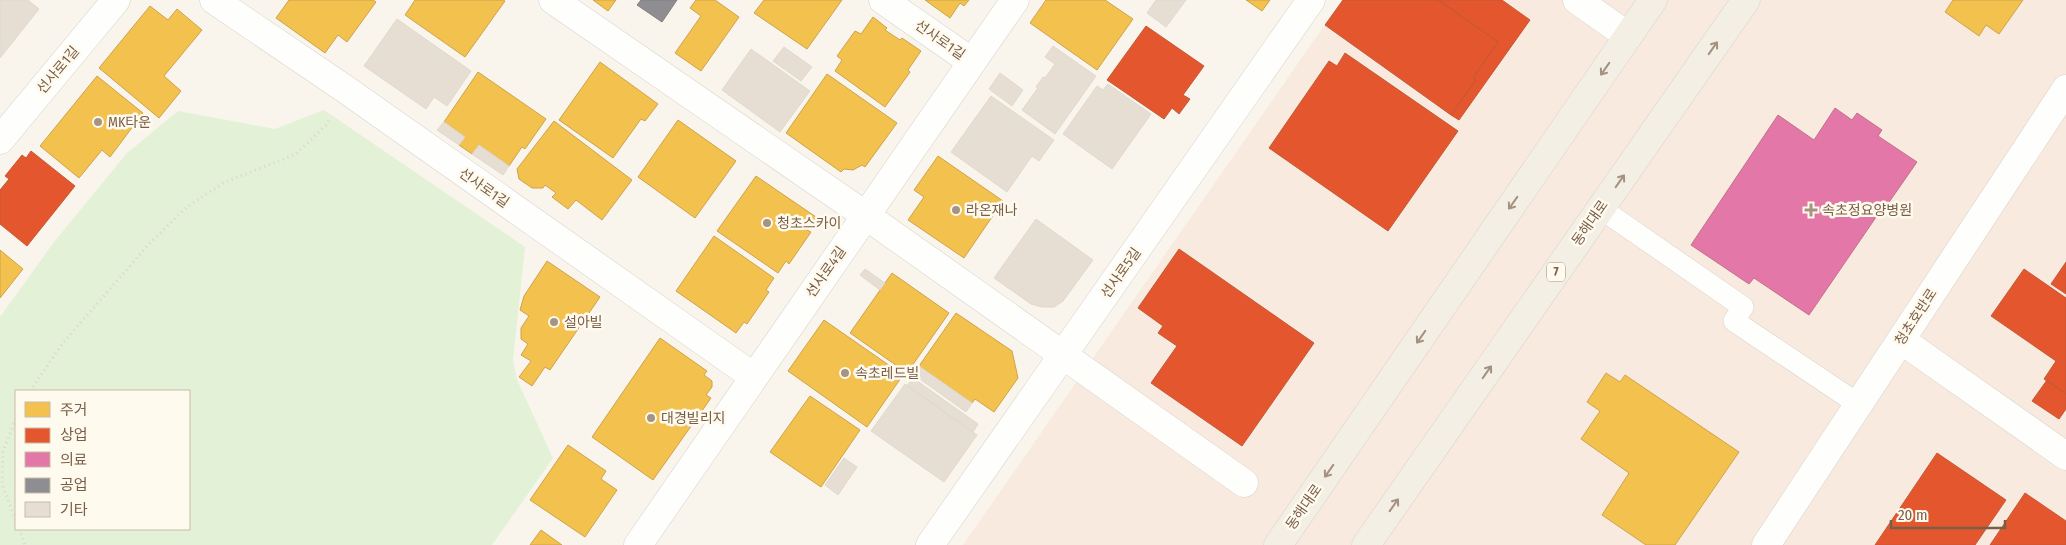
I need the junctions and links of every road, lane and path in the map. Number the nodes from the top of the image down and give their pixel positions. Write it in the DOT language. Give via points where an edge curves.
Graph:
graph roads {
  1 [pos="116,0"];
  2 [pos="214,0"];
  3 [pos="553,0"];
  4 [pos="883,0"];
  5 [pos="1015,0"];
  6 [pos="1311,0"];
  7 [pos="1577,0"];
  8 [pos="1653,0"];
  9 [pos="1746,0"];
  10 [pos="1628,36"];
  11 [pos="972,62"];
  12 [pos="345,89"];
  13 [pos="2066,89"];
  14 [pos="0,140"];
  15 [pos="1600,208"];
  16 [pos="865,215"];
  17 [pos="1901,340"];
  18 [pos="1063,356"];
  19 [pos="754,377"];
  20 [pos="31,390"];
  21 [pos="1858,404"];
  22 [pos="15,422"];
  23 [pos="2066,456"];
  24 [pos="1244,483"];
  25 [pos="15,518"];
  26 [pos="19,530"];
  27 [pos="25,545"];
  28 [pos="638,545"];
  29 [pos="930,545"];
  30 [pos="1278,545"];
  31 [pos="1366,545"];
  32 [pos="1766,545"];
  1 -- 14 [label="street, 선사로1길"];
  2 -- 12 [label="street, 선사로1길"];
  3 -- 16 [label="street"];
  4 -- 11 [label="street, 선사로1길"];
  5 -- 11 [label="street, 선사로4길"];
  6 -- 18 [label="street, 선사로5길"];
  7 -- 10 [label="street"];
  8 -- 10 [label="main road, 동해대로"];
  15 -- 9 [label="main road, 동해대로 / 7, one-way"];
  10 -- 30 [label="main road, 동해대로, one-way"];
  11 -- 16 [label="street, 선사로4길"];
  12 -- 19 [label="street, 선사로1길"];
  12 -- 20 [label="path" via="326,125 296,154 223,183 187,207 149,244 63,343"];
  13 -- 17 [label="street, 청초호반로"];
  15 -- 21 [label="lane" via="1743,307 1734,321"];
  31 -- 15 [label="main road, 동해대로 / 7, one-way"];
  16 -- 18 [label="street"];
  16 -- 19 [label="street, 선사로4길"];
  17 -- 21 [label="street, 청초호반로"];
  17 -- 23 [label="street"];
  18 -- 24 [label="street"];
  18 -- 29 [label="street, 선사로5길"];
  19 -- 28 [label="street, 선사로4길"];
  21 -- 32 [label="street, 청초호반로"];
  22 -- 25 [label="path" via="4,451 2,484"];
  26 -- 27 [label="path"];
}
